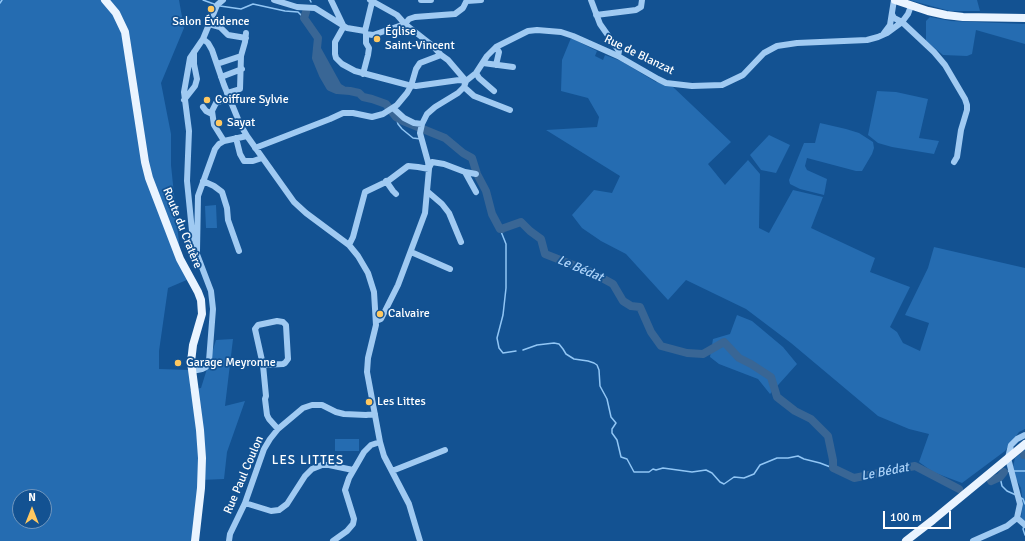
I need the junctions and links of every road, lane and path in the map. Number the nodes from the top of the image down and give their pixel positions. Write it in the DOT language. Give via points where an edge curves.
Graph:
graph roads {
  1 [pos="105,0"];
  2 [pos="274,0"];
  3 [pos="331,0"];
  4 [pos="421,0"];
  5 [pos="431,0"];
  6 [pos="481,0"];
  7 [pos="591,0"];
  8 [pos="642,0"];
  9 [pos="894,0"];
  10 [pos="371,1"];
  11 [pos="467,1"];
  12 [pos="220,3"];
  13 [pos="912,6"];
  14 [pos="892,14"];
  15 [pos="596,15"];
  16 [pos="1025,18"];
  17 [pos="902,22"];
  18 [pos="210,24"];
  19 [pos="404,24"];
  20 [pos="344,26"];
  21 [pos="366,33"];
  22 [pos="881,36"];
  23 [pos="203,39"];
  24 [pos="496,47"];
  25 [pos="194,52"];
  26 [pos="242,56"];
  27 [pos="441,56"];
  28 [pos="618,56"];
  29 [pos="483,63"];
  30 [pos="217,64"];
  31 [pos="496,65"];
  32 [pos="513,67"];
  33 [pos="242,69"];
  34 [pos="476,73"];
  35 [pos="363,74"];
  36 [pos="221,77"];
  37 [pos="465,84"];
  38 [pos="411,86"];
  39 [pos="494,91"];
  40 [pos="228,95"];
  41 [pos="184,100"];
  42 [pos="203,107"];
  43 [pos="391,109"];
  44 [pos="510,110"];
  45 [pos="212,114"];
  46 [pos="421,127"];
  47 [pos="247,136"];
  48 [pos="236,138"];
  49 [pos="224,140"];
  50 [pos="255,148"];
  51 [pos="426,156"];
  52 [pos="262,158"];
  53 [pos="432,162"];
  54 [pos="954,162"];
  55 [pos="429,169"];
  56 [pos="465,172"];
  57 [pos="476,174"];
  58 [pos="203,181"];
  59 [pos="386,182"];
  60 [pos="428,192"];
  61 [pos="476,192"];
  62 [pos="396,194"];
  63 [pos="460,242"];
  64 [pos="349,245"];
  65 [pos="239,251"];
  66 [pos="411,252"];
  67 [pos="196,254"];
  68 [pos="450,269"];
  69 [pos="376,321"];
  70 [pos="263,365"];
  71 [pos="192,370"];
  72 [pos="375,414"];
  73 [pos="278,429"];
  74 [pos="1025,435"];
  75 [pos="380,442"];
  76 [pos="1025,444"];
  77 [pos="445,450"];
  78 [pos="1009,462"];
  79 [pos="353,470"];
  80 [pos="392,471"];
  81 [pos="245,503"];
  82 [pos="1017,518"];
  83 [pos="1025,526"];
  84 [pos="195,541"];
  85 [pos="229,541"];
  86 [pos="332,541"];
  87 [pos="420,541"];
  88 [pos="906,541"];
  89 [pos="973,541"];
  1 -- 71 [label="main road, Route du Cratère" via="116,13 125,32 145,162 151,184 180,259 201,300 202,314 193,345"];
  2 -- 20 [label="street" via="297,7 315,8"];
  3 -- 20 [label="street"];
  4 -- 5 [label="street"];
  6 -- 11 [label="street"];
  7 -- 15 [label="street"];
  8 -- 15 [label="street" via="640,8 636,10"];
  9 -- 13 [label="main road"];
  9 -- 14 [label="street"];
  10 -- 19 [label="street" via="397,15"];
  10 -- 21 [label="street"];
  11 -- 19 [label="street" via="455,14 415,17"];
  12 -- 18 [label="street"];
  13 -- 16 [label="main road" via="963,17"];
  13 -- 17 [label="street, Rue de Blanzat"];
  14 -- 17 [label="street"];
  14 -- 22 [label="street" via="890,25"];
  15 -- 28 [label="street" via="618,49"];
  17 -- 22 [label="street, Rue de Blanzat"];
  17 -- 54 [label="street" via="940,58 966,101 967,110"];
  18 -- 23 [label="street"];
  18 -- 26 [label="street" via="220,27 228,35 246,35"];
  19 -- 21 [label="street" via="379,34"];
  19 -- 27 [label="street"];
  20 -- 21 [label="street"];
  20 -- 35 [label="street" via="335,42 335,57 344,65"];
  21 -- 35 [label="street" via="369,48"];
  22 -- 28 [label="street, Rue de Blanzat" via="867,40 777,46 767,51 739,78 715,86 666,83"];
  23 -- 25 [label="street"];
  23 -- 30 [label="street" via="211,47"];
  24 -- 28 [label="street, Rue de Blanzat" via="528,31 541,30 567,34"];
  24 -- 29 [label="street, Rue de Blanzat"];
  24 -- 31 [label="street" via="500,52"];
  25 -- 41 [label="street" via="189,60"];
  25 -- 41 [label="street" via="197,79"];
  26 -- 30 [label="street"];
  26 -- 33 [label="street"];
  27 -- 37 [label="street" via="448,60"];
  27 -- 38 [label="street" via="420,63"];
  29 -- 31 [label="street"];
  29 -- 34 [label="street, Rue de Blanzat"];
  30 -- 36 [label="street"];
  31 -- 32 [label="street"];
  33 -- 36 [label="street"];
  33 -- 40 [label="street" via="240,89"];
  34 -- 37 [label="street, Rue de Blanzat"];
  34 -- 39 [label="street"];
  35 -- 38 [label="street"];
  36 -- 40 [label="street"];
  37 -- 38 [label="street" via="459,80"];
  37 -- 44 [label="street" via="474,96"];
  37 -- 46 [label="street, Rue de Blanzat" via="458,93 427,114"];
  38 -- 43 [label="street"];
  40 -- 45 [label="street" via="216,103"];
  40 -- 47 [label="street"];
  41 -- 67 [label="street" via="189,131 188,193"];
  42 -- 45 [label="street"];
  43 -- 46 [label="street"];
  43 -- 50 [label="street" via="372,117 343,113"];
  45 -- 49 [label="street" via="214,125"];
  46 -- 51 [label="street"];
  47 -- 48 [label="street"];
  47 -- 50 [label="street"];
  48 -- 49 [label="street"];
  48 -- 52 [label="street" via="244,161"];
  49 -- 58 [label="street" via="215,149"];
  50 -- 52 [label="street"];
  51 -- 53 [label="street"];
  51 -- 55 [label="street"];
  52 -- 64 [label="street" via="299,207"];
  53 -- 55 [label="street"];
  53 -- 56 [label="street"];
  55 -- 59 [label="street" via="408,166"];
  55 -- 60 [label="street"];
  56 -- 57 [label="street"];
  56 -- 61 [label="street"];
  58 -- 65 [label="street" via="222,192"];
  58 -- 67 [label="street" via="198,196"];
  59 -- 62 [label="street"];
  59 -- 64 [label="street" via="365,192"];
  60 -- 63 [label="street" via="449,213"];
  60 -- 66 [label="street" via="425,213"];
  64 -- 69 [label="street" via="371,280"];
  66 -- 68 [label="street"];
  66 -- 69 [label="street" via="393,296 381,319"];
  67 -- 71 [label="street" via="211,291 213,309 209,361 202,369"];
  69 -- 72 [label="street" via="367,366"];
  70 -- 70 [label="street" via="255,329 258,325 283,322 286,325 288,359 283,364"];
  70 -- 73 [label="street" via="267,416"];
  71 -- 84 [label="main road, Route du Cratère" via="202,458"];
  72 -- 73 [label="street, Rue Paul Coulon" via="344,414 322,405 312,405 303,408"];
  72 -- 75 [label="street"];
  73 -- 81 [label="street, Rue Paul Coulon" via="264,449"];
  74 -- 78 [label="street" via="1011,445"];
  75 -- 79 [label="street" via="371,445 364,452"];
  75 -- 80 [label="street"];
  76 -- 78 [label="main road"];
  77 -- 80 [label="street"];
  78 -- 82 [label="street" via="1020,504"];
  78 -- 88 [label="main road"];
  79 -- 81 [label="street" via="329,465 312,469 287,504 279,510 271,511"];
  79 -- 86 [label="street" via="345,490 354,524"];
  80 -- 87 [label="street" via="409,504"];
  81 -- 85 [label="street, Rue Paul Coulon"];
  82 -- 83 [label="street"];
  82 -- 89 [label="street" via="1007,526"];
}
